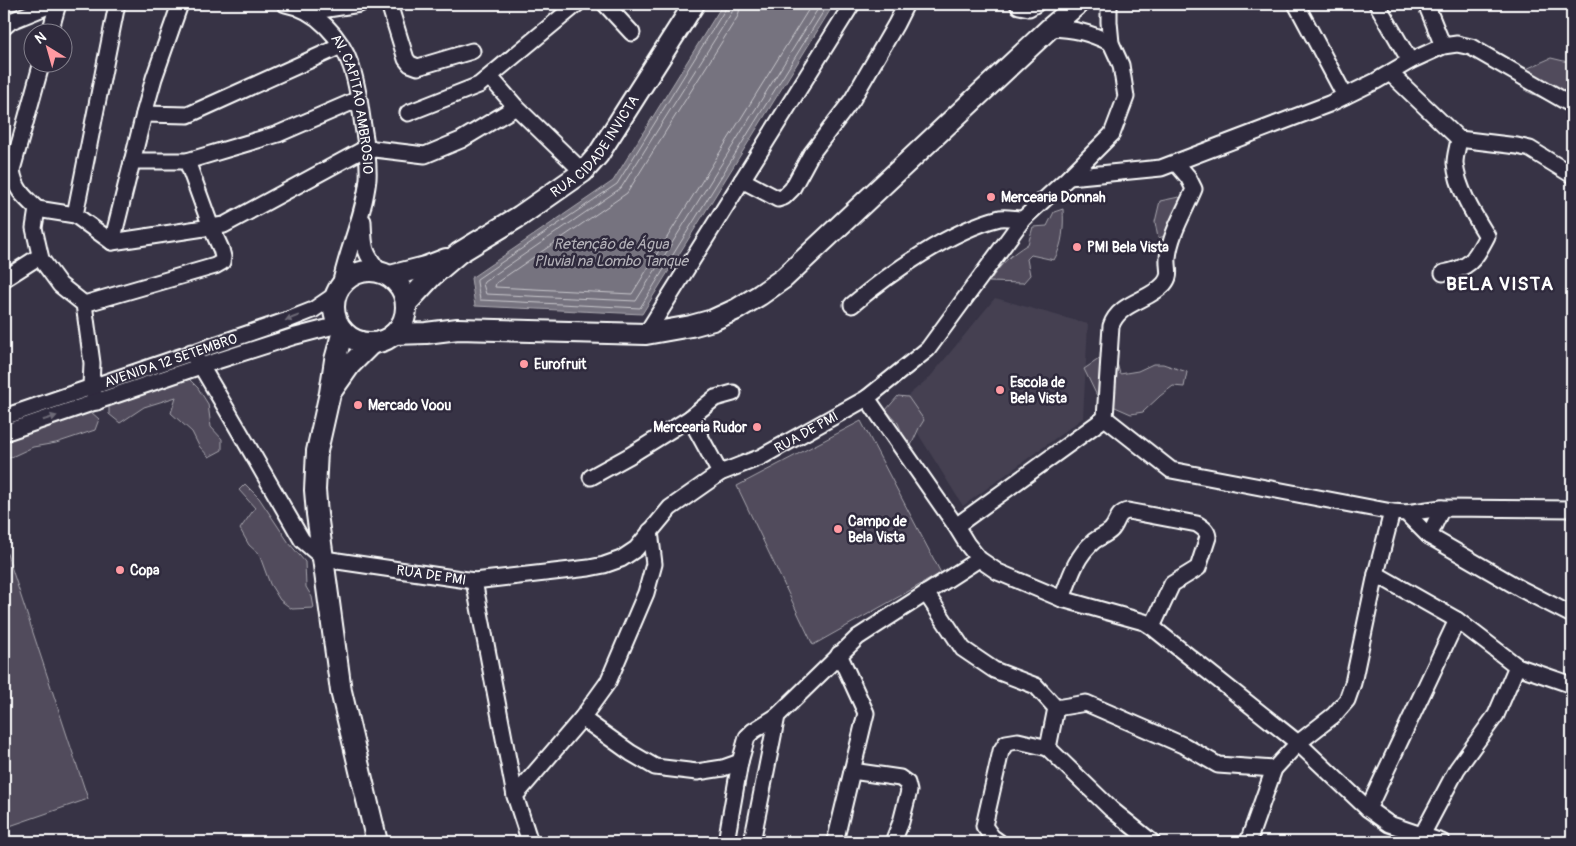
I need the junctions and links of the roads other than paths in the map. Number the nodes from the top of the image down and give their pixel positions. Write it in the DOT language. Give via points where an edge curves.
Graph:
graph roads {
  1 [pos="53,4"];
  2 [pos="58,4"];
  3 [pos="117,4"];
  4 [pos="180,4"];
  5 [pos="285,4"];
  6 [pos="360,4"];
  7 [pos="389,4"];
  8 [pos="577,4"];
  9 [pos="605,4"];
  10 [pos="694,4"];
  11 [pos="852,4"];
  12 [pos="906,4"];
  13 [pos="1018,4"];
  14 [pos="1036,4"];
  15 [pos="1078,4"];
  16 [pos="1109,4"];
  17 [pos="1296,4"];
  18 [pos="1378,4"];
  19 [pos="1426,4"];
  20 [pos="308,12"];
  21 [pos="53,22"];
  22 [pos="4,27"];
  23 [pos="1050,28"];
  24 [pos="632,33"];
  25 [pos="1111,43"];
  26 [pos="341,46"];
  27 [pos="1443,46"];
  28 [pos="472,51"];
  29 [pos="1410,61"];
  30 [pos="39,72"];
  31 [pos="1390,73"];
  32 [pos="490,77"];
  33 [pos="1346,96"];
  34 [pos="359,99"];
  35 [pos="1572,105"];
  36 [pos="516,107"];
  37 [pos="408,113"];
  38 [pos="144,114"];
  39 [pos="1459,139"];
  40 [pos="366,148"];
  41 [pos="132,161"];
  42 [pos="187,161"];
  43 [pos="1176,163"];
  44 [pos="583,172"];
  45 [pos="1572,175"];
  46 [pos="1070,177"];
  47 [pos="742,180"];
  48 [pos="363,204"];
  49 [pos="37,209"];
  50 [pos="75,215"];
  51 [pos="1023,219"];
  52 [pos="211,227"];
  53 [pos="112,242"];
  54 [pos="459,253"];
  55 [pos="40,256"];
  56 [pos="1443,273"];
  57 [pos="385,274"];
  58 [pos="4,279"];
  59 [pos="338,291"];
  60 [pos="84,304"];
  61 [pos="852,305"];
  62 [pos="406,309"];
  63 [pos="341,328"];
  64 [pos="458,329"];
  65 [pos="394,334"];
  66 [pos="646,334"];
  67 [pos="372,343"];
  68 [pos="191,352"];
  69 [pos="201,366"];
  70 [pos="91,386"];
  71 [pos="330,393"];
  72 [pos="733,393"];
  73 [pos="866,398"];
  74 [pos="97,402"];
  75 [pos="4,417"];
  76 [pos="690,418"];
  77 [pos="1105,418"];
  78 [pos="4,433"];
  79 [pos="720,474"];
  80 [pos="591,477"];
  81 [pos="1442,508"];
  82 [pos="1572,509"];
  83 [pos="1399,513"];
  84 [pos="956,526"];
  85 [pos="650,531"];
  86 [pos="1429,536"];
  87 [pos="324,559"];
  88 [pos="979,559"];
  89 [pos="1376,574"];
  90 [pos="474,581"];
  91 [pos="926,593"];
  92 [pos="1062,599"];
  93 [pos="1572,615"];
  94 [pos="1457,620"];
  95 [pos="1152,627"];
  96 [pos="839,654"];
  97 [pos="1517,666"];
  98 [pos="1572,685"];
  99 [pos="1056,708"];
  100 [pos="777,716"];
  101 [pos="582,718"];
  102 [pos="1298,743"];
  103 [pos="1048,748"];
  104 [pos="740,762"];
  105 [pos="1274,769"];
  106 [pos="852,771"];
  107 [pos="515,796"];
  108 [pos="1368,809"];
  109 [pos="1422,835"];
  110 [pos="377,842"];
  111 [pos="530,842"];
  112 [pos="726,842"];
  113 [pos="752,842"];
  114 [pos="835,842"];
  115 [pos="893,842"];
  116 [pos="999,842"];
  117 [pos="1152,842"];
  118 [pos="1248,842"];
  119 [pos="1442,842"];
  1 -- 22 [label="street"];
  2 -- 21 [label="street"];
  3 -- 50 [label="street"];
  4 -- 38 [label="street"];
  5 -- 20 [label="street, AV. CAPITAO AMBROSIO"];
  6 -- 20 [label="street"];
  7 -- 28 [label="street" via="410,64 418,67"];
  8 -- 32 [label="street"];
  9 -- 24 [label="street"];
  10 -- 44 [label="main road, RUA CIDADE INVICTA" via="598,155"];
  11 -- 47 [label="street"];
  12 -- 47 [label="street" via="852,100 811,154 792,189 778,199"];
  13 -- 14 [label="street" via="1029,8"];
  15 -- 23 [label="main road"];
  16 -- 25 [label="street, RUA DE PMI"];
  17 -- 33 [label="street"];
  18 -- 29 [label="street"];
  19 -- 27 [label="street"];
  20 -- 26 [label="street, AV. CAPITAO AMBROSIO" via="328,27"];
  23 -- 25 [label="street" via="1071,29"];
  23 -- 66 [label="main road" via="784,278 737,309 712,320"];
  25 -- 46 [label="street, RUA DE PMI" via="1121,65 1126,97 1112,134"];
  26 -- 34 [label="street, AV. CAPITAO AMBROSIO" via="351,66"];
  26 -- 38 [label="street" via="188,115"];
  27 -- 29 [label="street"];
  27 -- 35 [label="street" via="1457,44 1471,48"];
  29 -- 31 [label="street"];
  30 -- 49 [label="street" via="12,170 20,192"];
  31 -- 33 [label="street"];
  31 -- 39 [label="street"];
  32 -- 36 [label="street"];
  32 -- 37 [label="street" via="479,85"];
  33 -- 43 [label="street"];
  34 -- 40 [label="street, AV. CAPITAO AMBROSIO"];
  34 -- 42 [label="street" via="278,134"];
  36 -- 40 [label="street" via="460,140 425,154"];
  36 -- 44 [label="street"];
  38 -- 41 [label="street"];
  39 -- 45 [label="street" via="1530,149"];
  39 -- 56 [label="street" via="1455,163 1462,190 1487,236 1474,260 1458,270"];
  40 -- 48 [label="street, AV. CAPITAO AMBROSIO" via="368,178"];
  40 -- 52 [label="street" via="224,225"];
  41 -- 42 [label="street"];
  41 -- 53 [label="street"];
  42 -- 52 [label="street"];
  43 -- 46 [label="street" via="1162,168"];
  43 -- 77 [label="street" via="1194,189 1173,236 1166,282 1114,317"];
  44 -- 54 [label="main road, RUA CIDADE INVICTA"];
  46 -- 51 [label="street, RUA DE PMI"];
  47 -- 66 [label="street"];
  48 -- 57 [label="street, AV. CAPITAO AMBROSIO" via="364,244 370,261"];
  48 -- 59 [label="street, AV. CAPITAO AMBROSIO"];
  49 -- 50 [label="street"];
  49 -- 55 [label="street" via="34,228"];
  50 -- 53 [label="street"];
  51 -- 61 [label="street" via="1002,218 956,235 881,281"];
  51 -- 73 [label="street, RUA DE PMI" via="928,349"];
  52 -- 53 [label="street"];
  52 -- 60 [label="street" via="222,262"];
  54 -- 57 [label="main road, RUA CIDADE INVICTA" via="425,267"];
  54 -- 62 [label="main road, RUA CIDADE INVICTA" via="431,277"];
  55 -- 58 [label="street"];
  55 -- 60 [label="street" via="60,285"];
  57 -- 59 [label="main road" via="369,270 358,272 348,278"];
  57 -- 62 [label="main road" via="398,283 404,293"];
  59 -- 63 [label="main road" via="333,305"];
  59 -- 68 [label="street, AVENIDA 12 SETEMBRO, one-way" via="313,310"];
  60 -- 70 [label="street" via="92,364"];
  62 -- 64 [label="main road" via="431,323"];
  62 -- 65 [label="main road"];
  63 -- 67 [label="main road" via="352,338"];
  63 -- 69 [label="street, AVENIDA 12 SETEMBRO" via="292,337"];
  63 -- 71 [label="main road"];
  64 -- 65 [label="main road"];
  64 -- 66 [label="main road"];
  65 -- 67 [label="main road"];
  67 -- 71 [label="main road" via="350,365"];
  68 -- 69 [label="street"];
  68 -- 70 [label="street, AVENIDA 12 SETEMBRO"];
  69 -- 74 [label="street, AVENIDA 12 SETEMBRO"];
  69 -- 87 [label="street" via="302,540"];
  70 -- 74 [label="street"];
  70 -- 75 [label="street, AVENIDA 12 SETEMBRO"];
  71 -- 87 [label="main road" via="317,451 315,490"];
  72 -- 76 [label="street" via="715,398"];
  73 -- 79 [label="street, RUA DE PMI" via="761,457"];
  73 -- 84 [label="street"];
  78 -- 74 [label="street, AVENIDA 12 SETEMBRO, one-way"];
  76 -- 79 [label="street"];
  76 -- 80 [label="street"];
  77 -- 83 [label="street" via="1171,470"];
  77 -- 84 [label="street"];
  79 -- 85 [label="street, RUA DE PMI" via="670,508"];
  81 -- 82 [label="street"];
  81 -- 83 [label="street"];
  81 -- 86 [label="street"];
  83 -- 86 [label="street"];
  83 -- 89 [label="street"];
  84 -- 88 [label="street"];
  85 -- 90 [label="street, RUA DE PMI" via="636,549 604,565"];
  85 -- 101 [label="street" via="654,564 646,593 608,682"];
  86 -- 93 [label="street"];
  87 -- 90 [label="street, RUA DE PMI"];
  87 -- 110 [label="main road" via="341,691"];
  88 -- 91 [label="street"];
  88 -- 92 [label="street" via="998,572"];
  89 -- 94 [label="street"];
  89 -- 102 [label="street" via="1347,700 1334,715"];
  90 -- 107 [label="street"];
  91 -- 96 [label="street" via="858,636"];
  91 -- 99 [label="street" via="963,649 994,670 1036,686"];
  92 -- 95 [label="street"];
  92 -- 95 [label="street" via="1083,551 1111,530 1122,512 1197,524 1208,532 1198,568 1172,584"];
  94 -- 97 [label="street"];
  94 -- 108 [label="street"];
  95 -- 102 [label="street"];
  96 -- 100 [label="street"];
  96 -- 106 [label="street" via="866,713"];
  97 -- 98 [label="street"];
  97 -- 109 [label="street" via="1496,715 1457,769"];
  99 -- 103 [label="street"];
  99 -- 105 [label="street" via="1086,703 1185,746 1218,765"];
  100 -- 104 [label="street" via="746,737"];
  100 -- 113 [label="street"];
  101 -- 104 [label="street" via="655,767 697,772"];
  101 -- 107 [label="street"];
  102 -- 105 [label="street"];
  102 -- 108 [label="street"];
  103 -- 116 [label="street" via="1018,741 1006,743 1001,751 984,826"];
  103 -- 117 [label="street" via="1111,809"];
  104 -- 112 [label="street"];
  105 -- 118 [label="street"];
  106 -- 114 [label="street"];
  106 -- 115 [label="street" via="900,778 907,783 909,791"];
  107 -- 111 [label="street"];
  108 -- 109 [label="street" via="1389,824"];
  109 -- 119 [label="street"];
}
